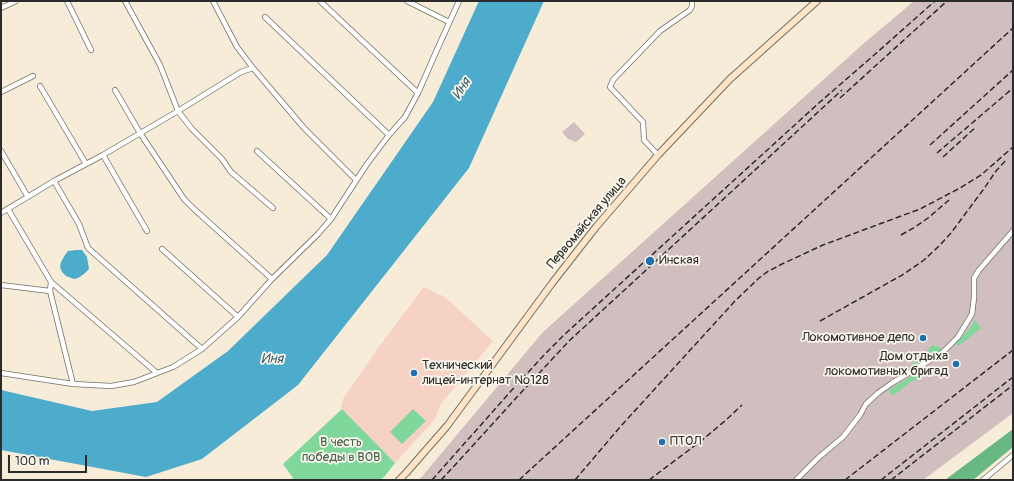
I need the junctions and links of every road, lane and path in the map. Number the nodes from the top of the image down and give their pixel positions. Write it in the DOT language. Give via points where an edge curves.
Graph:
graph roads {
  1 [pos="16,1"];
  2 [pos="67,1"];
  3 [pos="125,1"];
  4 [pos="213,1"];
  5 [pos="320,1"];
  6 [pos="407,1"];
  7 [pos="458,1"];
  8 [pos="692,1"];
  9 [pos="817,1"];
  10 [pos="1,8"];
  11 [pos="265,17"];
  12 [pos="449,22"];
  13 [pos="91,50"];
  14 [pos="253,68"];
  15 [pos="33,76"];
  16 [pos="40,86"];
  17 [pos="115,90"];
  18 [pos="1,92"];
  19 [pos="418,93"];
  20 [pos="178,111"];
  21 [pos="140,133"];
  22 [pos="389,135"];
  23 [pos="1,151"];
  24 [pos="257,151"];
  25 [pos="103,154"];
  26 [pos="658,155"];
  27 [pos="86,164"];
  28 [pos="356,180"];
  29 [pos="54,181"];
  30 [pos="28,197"];
  31 [pos="273,208"];
  32 [pos="8,209"];
  33 [pos="1,213"];
  34 [pos="331,219"];
  35 [pos="148,231"];
  36 [pos="1013,231"];
  37 [pos="162,249"];
  38 [pos="272,279"];
  39 [pos="51,282"];
  40 [pos="1,285"];
  41 [pos="50,291"];
  42 [pos="238,317"];
  43 [pos="202,349"];
  44 [pos="1,373"];
  45 [pos="157,373"];
  46 [pos="73,384"];
  47 [pos="1013,455"];
  48 [pos="399,480"];
  49 [pos="796,480"];
  50 [pos="985,480"];
  1 -- 10 [label="street"];
  2 -- 13 [label="street"];
  3 -- 20 [label="street" via="160,65"];
  4 -- 14 [label="street" via="237,47"];
  5 -- 19 [label="street"];
  6 -- 12 [label="street"];
  7 -- 12 [label="street"];
  8 -- 26 [label="street" via="690,10 660,31 613,80 610,87 643,122 644,140"];
  9 -- 26 [label="main road, Первомайская улица" via="730,80"];
  11 -- 22 [label="street"];
  12 -- 19 [label="street"];
  14 -- 20 [label="street" via="241,72"];
  14 -- 28 [label="street" via="304,128"];
  15 -- 18 [label="street"];
  16 -- 27 [label="street"];
  17 -- 21 [label="street"];
  19 -- 22 [label="street" via="405,117"];
  20 -- 21 [label="street"];
  20 -- 31 [label="street" via="231,172"];
  21 -- 25 [label="street"];
  21 -- 38 [label="street" via="184,199"];
  22 -- 28 [label="street"];
  23 -- 30 [label="street"];
  24 -- 34 [label="street"];
  25 -- 27 [label="street"];
  25 -- 35 [label="street"];
  26 -- 48 [label="main road, Первомайская улица" via="587,238 447,426"];
  27 -- 29 [label="street"];
  28 -- 34 [label="street"];
  29 -- 30 [label="street"];
  29 -- 43 [label="street" via="88,248"];
  30 -- 32 [label="street"];
  32 -- 33 [label="street"];
  32 -- 39 [label="street"];
  34 -- 38 [label="street"];
  36 -- 49 [label="street" via="974,278 972,314 958,337 942,353 878,393 866,404 842,437"];
  37 -- 42 [label="street"];
  38 -- 42 [label="street"];
  39 -- 41 [label="street"];
  39 -- 45 [label="street"];
  40 -- 41 [label="street"];
  41 -- 46 [label="street"];
  42 -- 43 [label="street"];
  43 -- 45 [label="street" via="174,367"];
  44 -- 46 [label="street"];
  45 -- 46 [label="street" via="134,382 111,386"];
  47 -- 50 [label="street"];
}
